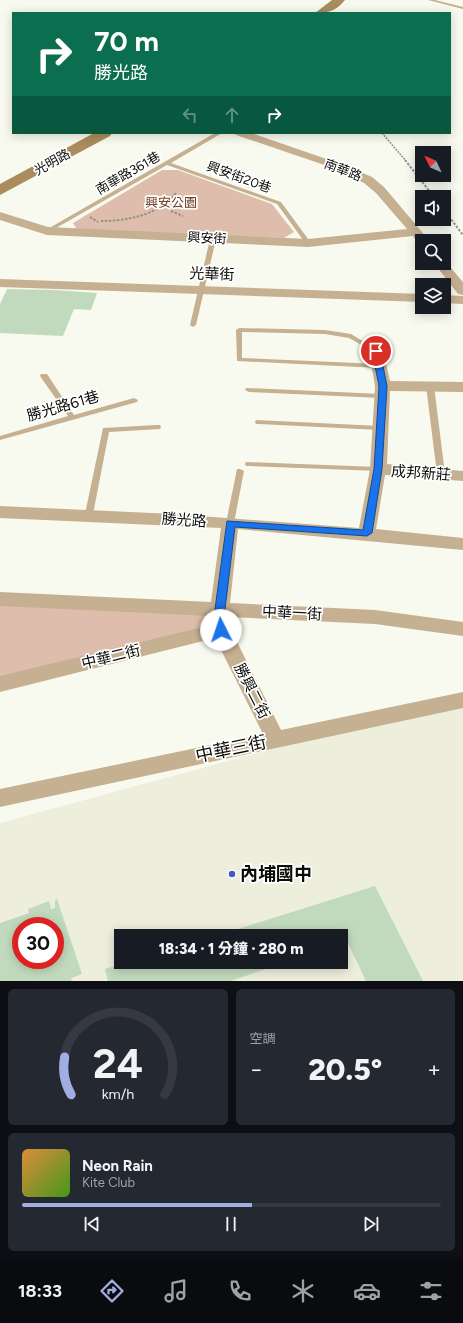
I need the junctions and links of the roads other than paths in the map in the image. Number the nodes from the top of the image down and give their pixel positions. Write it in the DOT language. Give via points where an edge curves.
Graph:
graph roads {
  1 [pos="338,0"];
  2 [pos="430,0"];
  3 [pos="463,8"];
  4 [pos="323,12"];
  5 [pos="103,134"];
  6 [pos="217,134"];
  7 [pos="243,134"];
  8 [pos="167,163"];
  9 [pos="0,190"];
  10 [pos="0,216"];
  11 [pos="47,231"];
  12 [pos="417,234"];
  13 [pos="415,237"];
  14 [pos="213,239"];
  15 [pos="308,243"];
  16 [pos="446,270"];
  17 [pos="0,283"];
  18 [pos="201,291"];
  19 [pos="463,291"];
  20 [pos="415,298"];
  21 [pos="451,299"];
  22 [pos="463,300"];
  23 [pos="193,325"];
  24 [pos="378,359"];
  25 [pos="44,376"];
  26 [pos="430,386"];
  27 [pos="463,387"];
  28 [pos="249,390"];
  29 [pos="382,391"];
  30 [pos="134,400"];
  31 [pos="72,417"];
  32 [pos="259,422"];
  33 [pos="158,427"];
  34 [pos="380,428"];
  35 [pos="0,438"];
  36 [pos="249,464"];
  37 [pos="378,469"];
  38 [pos="240,471"];
  39 [pos="441,474"];
  40 [pos="463,476"];
  41 [pos="0,512"];
  42 [pos="89,514"];
  43 [pos="230,524"];
  44 [pos="367,533"];
  45 [pos="463,544"];
  46 [pos="0,599"];
  47 [pos="220,609"];
  48 [pos="463,629"];
  49 [pos="221,630"];
  50 [pos="0,684"];
  51 [pos="463,700"];
  52 [pos="276,740"];
  53 [pos="0,798"];
  1 -- 4 [label="main road" via="334,6"];
  2 -- 3 [label="lane"];
  5 -- 9 [label="main road, 光明路"];
  6 -- 8 [label="lane, 南華路361巷"];
  7 -- 12 [label="street, 南華路" via="340,167 368,180 380,190"];
  8 -- 11 [label="lane, 南華路361巷"];
  8 -- 15 [label="lane, 興安街20巷" via="279,203"];
  10 -- 11 [label="street, 興安街"];
  11 -- 14 [label="street, 興安街"];
  13 -- 15 [label="street, 興安街"];
  14 -- 15 [label="street, 興安街"];
  14 -- 18 [label="lane"];
  16 -- 19 [label="street"];
  17 -- 18 [label="street, 光華街"];
  18 -- 20 [label="street, 光華街"];
  18 -- 23 [label="lane"];
  21 -- 22 [label="street"];
  24 -- 24 [label="lane" via="239,360 239,330 325,332 351,336"];
  24 -- 29 [label="street"];
  25 -- 31 [label="lane"];
  26 -- 27 [label="street"];
  26 -- 29 [label="street"];
  26 -- 39 [label="lane"];
  28 -- 29 [label="lane"];
  29 -- 34 [label="street"];
  30 -- 31 [label="lane, 勝光路61巷"];
  31 -- 35 [label="lane, 勝光路61巷"];
  32 -- 34 [label="lane"];
  33 -- 42 [label="lane" via="106,430"];
  34 -- 37 [label="street"];
  36 -- 37 [label="lane"];
  37 -- 39 [label="street, 成邦新莊"];
  37 -- 44 [label="street"];
  38 -- 43 [label="lane"];
  39 -- 40 [label="street, 成邦新莊"];
  41 -- 42 [label="street, 勝光路"];
  42 -- 43 [label="street, 勝光路"];
  43 -- 44 [label="street, 勝光路"];
  43 -- 47 [label="street, 勝興二街"];
  44 -- 45 [label="street, 勝光路"];
  46 -- 47 [label="street, 中華一街"];
  47 -- 48 [label="street, 中華一街" via="375,617"];
  47 -- 49 [label="street, 勝興二街"];
  49 -- 50 [label="street, 中華二街"];
  49 -- 52 [label="street, 勝興二街"];
  51 -- 52 [label="street, 中華三街"];
  52 -- 53 [label="street, 中華三街"];
}
